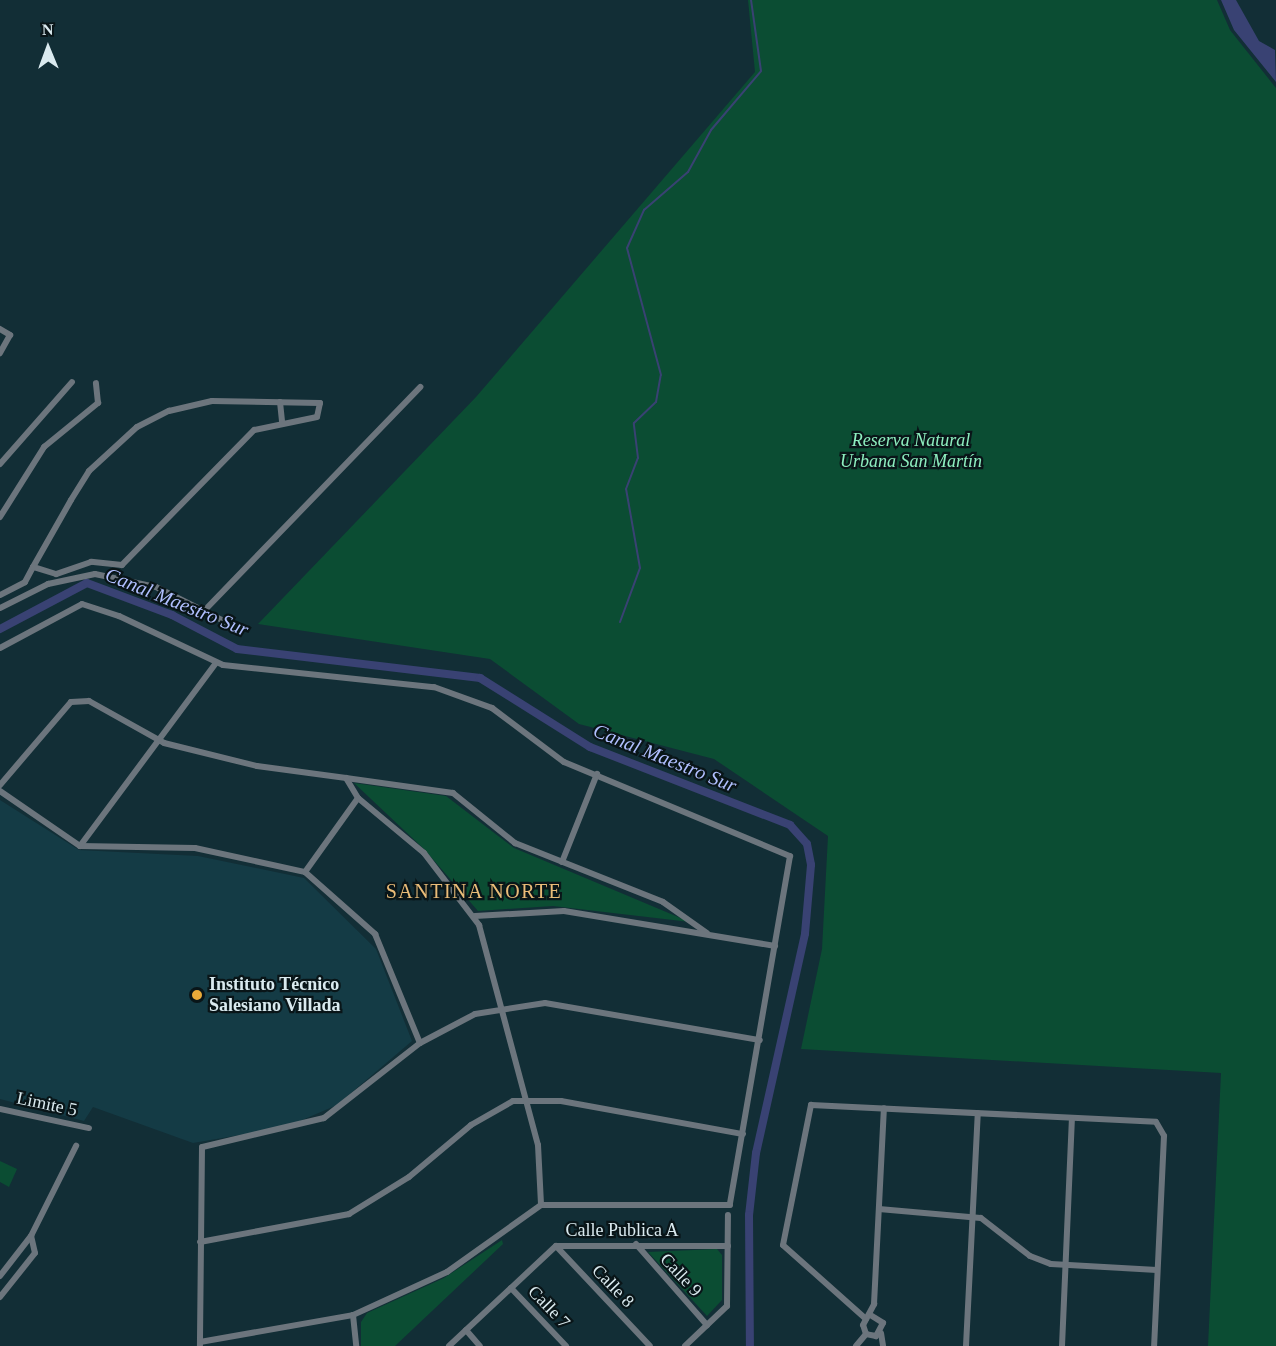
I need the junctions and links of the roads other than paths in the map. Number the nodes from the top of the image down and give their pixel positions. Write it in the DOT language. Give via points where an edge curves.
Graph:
graph roads {
  1 [pos="0,329"];
  2 [pos="0,353"];
  3 [pos="72,382"];
  4 [pos="96,383"];
  5 [pos="420,387"];
  6 [pos="280,402"];
  7 [pos="282,422"];
  8 [pos="0,464"];
  9 [pos="1,513"];
  10 [pos="33,567"];
  11 [pos="0,596"];
  12 [pos="0,608"];
  13 [pos="203,612"];
  14 [pos="236,627"];
  15 [pos="0,648"];
  16 [pos="216,663"];
  17 [pos="160,741"];
  18 [pos="597,774"];
  19 [pos="346,778"];
  20 [pos="0,785"];
  21 [pos="0,791"];
  22 [pos="358,798"];
  23 [pos="80,846"];
  24 [pos="562,862"];
  25 [pos="304,872"];
  26 [pos="476,916"];
  27 [pos="707,933"];
  28 [pos="775,946"];
  29 [pos="505,1007"];
  30 [pos="760,1040"];
  31 [pos="420,1042"];
  32 [pos="522,1099"];
  33 [pos="884,1108"];
  34 [pos="0,1109"];
  35 [pos="978,1113"];
  36 [pos="1072,1119"];
  37 [pos="89,1128"];
  38 [pos="743,1134"];
  39 [pos="76,1146"];
  40 [pos="541,1205"];
  41 [pos="879,1209"];
  42 [pos="728,1215"];
  43 [pos="973,1216"];
  44 [pos="31,1236"];
  45 [pos="200,1242"];
  46 [pos="636,1244"];
  47 [pos="556,1246"];
  48 [pos="728,1246"];
  49 [pos="1065,1265"];
  50 [pos="1157,1270"];
  51 [pos="0,1276"];
  52 [pos="511,1288"];
  53 [pos="0,1298"];
  54 [pos="353,1315"];
  55 [pos="869,1318"];
  56 [pos="707,1325"];
  57 [pos="466,1330"];
  58 [pos="881,1333"];
  59 [pos="867,1334"];
  60 [pos="200,1344"];
  61 [pos="356,1346"];
  62 [pos="449,1346"];
  63 [pos="480,1346"];
  64 [pos="566,1346"];
  65 [pos="650,1346"];
  66 [pos="685,1346"];
  67 [pos="856,1346"];
  68 [pos="883,1346"];
  69 [pos="966,1346"];
  70 [pos="1062,1346"];
  71 [pos="1154,1346"];
  1 -- 2 [label="street" via="10,335"];
  3 -- 8 [label="street"];
  4 -- 9 [label="street" via="98,403 44,447"];
  5 -- 13 [label="street"];
  6 -- 7 [label="street"];
  6 -- 7 [label="street" via="314,400 322,410 317,417"];
  6 -- 10 [label="street" via="198,403 125,434 81,482"];
  7 -- 10 [label="street" via="254,430 122,565 91,562 56,574"];
  10 -- 11 [label="street" via="22,585"];
  12 -- 13 [label="street" via="48,584 86,573 156,587"];
  13 -- 14 [label="street"];
  15 -- 16 [label="street" via="82,604 119,615"];
  16 -- 17 [label="street"];
  16 -- 18 [label="street" via="434,687 492,708 561,760"];
  17 -- 19 [label="street" via="257,766"];
  17 -- 20 [label="street" via="78,700"];
  17 -- 23 [label="street" via="116,791"];
  18 -- 24 [label="street"];
  18 -- 28 [label="street" via="789,853"];
  19 -- 22 [label="street"];
  19 -- 24 [label="street" via="450,792 515,843"];
  21 -- 23 [label="street"];
  22 -- 25 [label="street"];
  22 -- 26 [label="street" via="424,853"];
  23 -- 25 [label="street" via="195,848"];
  24 -- 27 [label="street" via="663,902"];
  25 -- 31 [label="street" via="375,934"];
  26 -- 27 [label="street" via="564,911"];
  26 -- 29 [label="street"];
  27 -- 28 [label="street"];
  28 -- 30 [label="street"];
  29 -- 30 [label="street" via="557,1004"];
  29 -- 31 [label="street" via="461,1019"];
  29 -- 32 [label="street"];
  30 -- 38 [label="street"];
  31 -- 45 [label="street" via="324,1118 278,1133 204,1144 199,1153"];
  32 -- 38 [label="street" via="561,1101"];
  32 -- 40 [label="street" via="538,1145"];
  32 -- 45 [label="street" via="481,1118 409,1178 349,1214"];
  33 -- 35 [label="street"];
  33 -- 41 [label="street"];
  33 -- 55 [label="street" via="811,1105 783,1239 788,1251"];
  34 -- 37 [label="street, Limite 5"];
  35 -- 36 [label="street"];
  35 -- 43 [label="street"];
  36 -- 49 [label="street"];
  36 -- 50 [label="street" via="1156,1122 1164,1131"];
  38 -- 40 [label="street" via="728,1206"];
  39 -- 44 [label="street"];
  40 -- 54 [label="street" via="447,1272"];
  41 -- 43 [label="street"];
  41 -- 55 [label="street"];
  42 -- 48 [label="street"];
  43 -- 49 [label="street" via="987,1220 1036,1259"];
  43 -- 69 [label="street"];
  44 -- 51 [label="street"];
  44 -- 53 [label="street" via="35,1254"];
  45 -- 60 [label="street"];
  46 -- 47 [label="street, Calle Publica A"];
  46 -- 48 [label="street, Calle Publica A"];
  46 -- 56 [label="street, Calle 9"];
  47 -- 52 [label="street, Calle Publica A"];
  47 -- 65 [label="street, Calle 8"];
  48 -- 56 [label="street" via="728,1304"];
  49 -- 50 [label="street"];
  49 -- 70 [label="street"];
  50 -- 71 [label="street"];
  52 -- 57 [label="street, Calle Publica A"];
  52 -- 64 [label="street, Calle 7"];
  54 -- 60 [label="street"];
  54 -- 61 [label="street"];
  55 -- 58 [label="street" via="882,1320"];
  55 -- 59 [label="street"];
  56 -- 66 [label="street"];
  57 -- 62 [label="street, Calle Publica A"];
  57 -- 63 [label="street"];
  58 -- 59 [label="street"];
  58 -- 68 [label="street"];
  59 -- 67 [label="street"];
}
